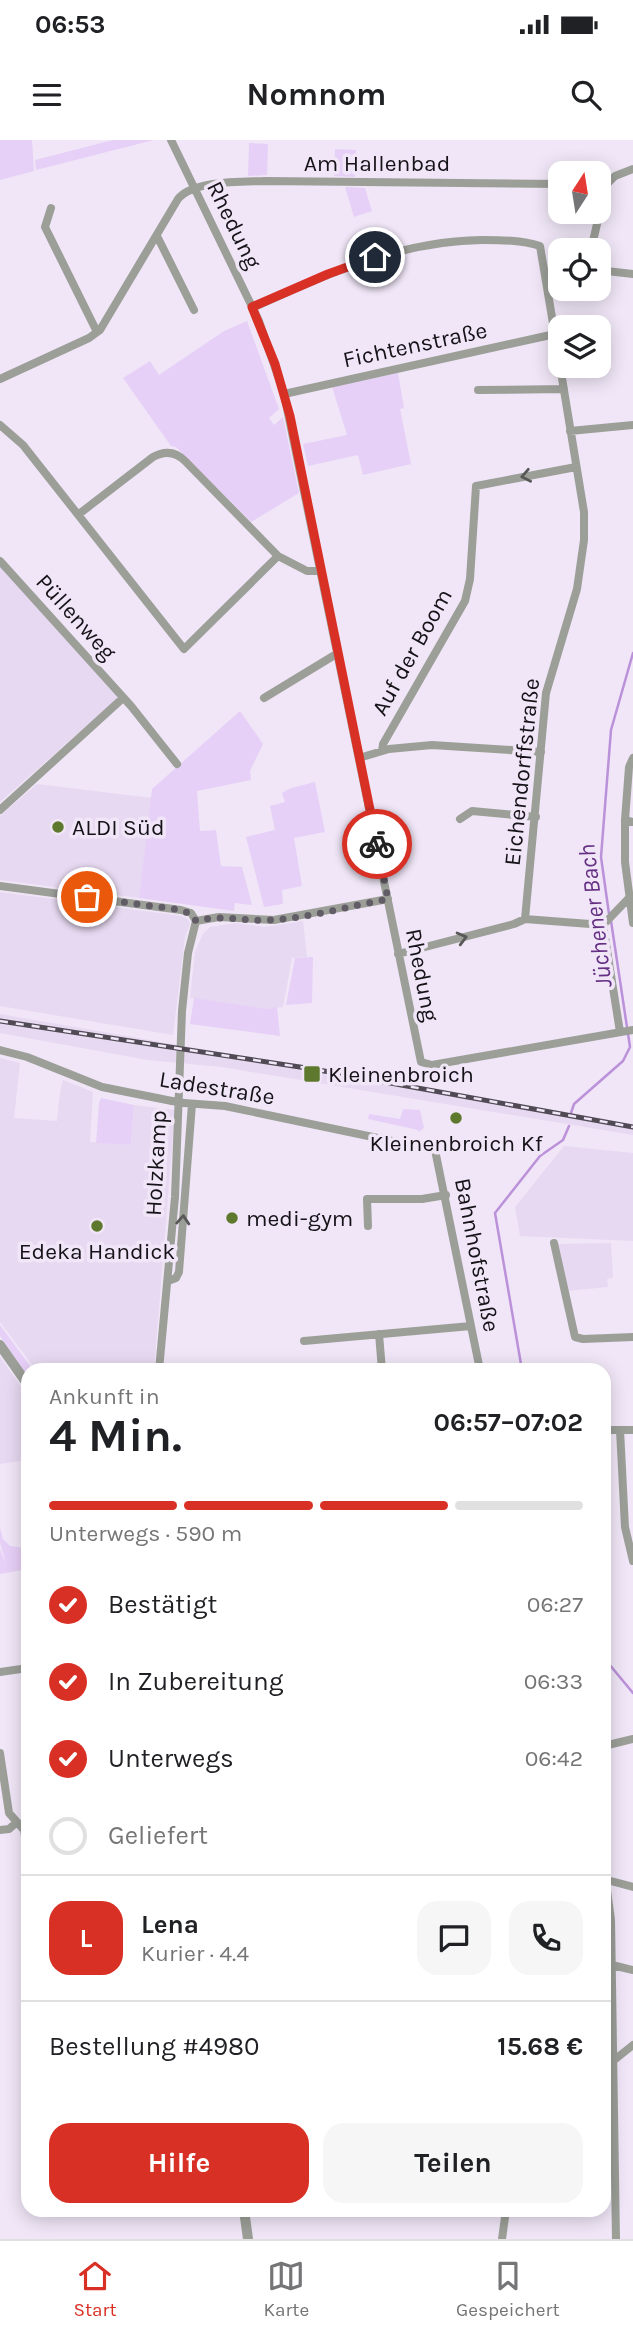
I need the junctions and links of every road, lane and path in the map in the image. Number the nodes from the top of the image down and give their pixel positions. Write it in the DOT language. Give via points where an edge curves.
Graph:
graph roads {
  1 [pos="171,140"];
  2 [pos="633,169"];
  3 [pos="611,179"];
  4 [pos="548,184"];
  5 [pos="194,187"];
  6 [pos="51,208"];
  7 [pos="157,236"];
  8 [pos="611,271"];
  9 [pos="545,273"];
  10 [pos="548,273"];
  11 [pos="633,274"];
  12 [pos="252,307"];
  13 [pos="194,310"];
  14 [pos="552,315"];
  15 [pos="97,332"];
  16 [pos="548,336"];
  17 [pos="562,378"];
  18 [pos="0,379"];
  19 [pos="564,389"];
  20 [pos="478,390"];
  21 [pos="284,394"];
  22 [pos="0,425"];
  23 [pos="633,425"];
  24 [pos="570,431"];
  25 [pos="576,467"];
  26 [pos="79,514"];
  27 [pos="278,556"];
  28 [pos="0,561"];
  29 [pos="321,571"];
  30 [pos="338,653"];
  31 [pos="123,698"];
  32 [pos="264,698"];
  33 [pos="382,751"];
  34 [pos="541,752"];
  35 [pos="359,758"];
  36 [pos="633,758"];
  37 [pos="177,764"];
  38 [pos="0,810"];
  39 [pos="536,817"];
  40 [pos="460,819"];
  41 [pos="629,821"];
  42 [pos="0,886"];
  43 [pos="388,899"];
  44 [pos="628,899"];
  45 [pos="525,919"];
  46 [pos="196,921"];
  47 [pos="633,923"];
  48 [pos="604,924"];
  49 [pos="398,954"];
  50 [pos="626,1031"];
  51 [pos="0,1050"];
  52 [pos="188,1104"];
  53 [pos="433,1149"];
  54 [pos="446,1195"];
  55 [pos="368,1226"];
  56 [pos="554,1243"];
  57 [pos="168,1281"];
  58 [pos="471,1326"];
  59 [pos="379,1334"];
  60 [pos="633,1337"];
  61 [pos="304,1341"];
  62 [pos="0,1345"];
  63 [pos="160,1363"];
  64 [pos="381,1363"];
  65 [pos="479,1363"];
  66 [pos="21,1375"];
  67 [pos="611,1430"];
  68 [pos="620,1430"];
  69 [pos="633,1430"];
  70 [pos="633,1560"];
  71 [pos="21,1669"];
  72 [pos="0,1672"];
  73 [pos="633,1739"];
  74 [pos="611,1744"];
  75 [pos="0,1753"];
  76 [pos="17,1822"];
  77 [pos="21,1827"];
  78 [pos="0,1830"];
  79 [pos="611,1881"];
  80 [pos="633,1886"];
  81 [pos="611,1954"];
  82 [pos="612,1965"];
  83 [pos="633,1970"];
  84 [pos="633,2045"];
  85 [pos="613,2061"];
  86 [pos="614,2151"];
  87 [pos="611,2152"];
  88 [pos="245,2217"];
  89 [pos="505,2217"];
  90 [pos="248,2239"];
  91 [pos="502,2239"];
  92 [pos="616,2239"];
  1 -- 5 [label="street, Rhedung"];
  2 -- 3 [label="street"];
  4 -- 5 [label="street, Am Hallenbad" via="265,181"];
  5 -- 7 [label="street" via="181,195"];
  5 -- 12 [label="street, Rhedung"];
  6 -- 15 [label="street" via="45,227"];
  7 -- 13 [label="street"];
  7 -- 15 [label="street"];
  8 -- 11 [label="street"];
  9 -- 10 [label="street"];
  9 -- 12 [label="street, Eichendorffstraße" via="540,246 503,240 442,242 357,262"];
  9 -- 14 [label="street, Eichendorffstraße"];
  12 -- 21 [label="street, Rhedung"];
  15 -- 18 [label="street"];
  16 -- 21 [label="street, Fichtenstraße"];
  17 -- 19 [label="street, Eichendorffstraße"];
  19 -- 20 [label="street"];
  19 -- 24 [label="street, Eichendorffstraße"];
  21 -- 29 [label="street, Rhedung"];
  22 -- 26 [label="street" via="23,444"];
  23 -- 24 [label="street"];
  24 -- 25 [label="street, Eichendorffstraße"];
  25 -- 33 [label="street, Auf der Boom, one-way" via="476,486 465,601"];
  25 -- 34 [label="street, Eichendorffstraße" via="584,512 583,551 575,598 548,686"];
  26 -- 27 [label="street" via="153,457 173,453"];
  26 -- 27 [label="street" via="184,649"];
  27 -- 29 [label="street" via="307,571"];
  28 -- 31 [label="street, Püllenweg"];
  29 -- 30 [label="street, Rhedung"];
  30 -- 32 [label="street"];
  30 -- 35 [label="street, Rhedung"];
  31 -- 37 [label="street, Püllenweg"];
  31 -- 38 [label="street"];
  33 -- 34 [label="street" via="441,745"];
  33 -- 35 [label="street"];
  34 -- 39 [label="street, Eichendorffstraße"];
  35 -- 43 [label="street, Rhedung"];
  36 -- 41 [label="street"];
  39 -- 40 [label="street" via="471,811"];
  39 -- 45 [label="street, Eichendorffstraße"];
  41 -- 44 [label="street" via="624,849"];
  42 -- 46 [label="street" via="181,910"];
  43 -- 46 [label="street" via="274,920 228,917"];
  43 -- 49 [label="street, Rhedung"];
  44 -- 47 [label="street"];
  44 -- 48 [label="street"];
  45 -- 48 [label="street"];
  49 -- 45 [label="street, one-way"];
  46 -- 57 [label="street, Holzkamp" via="183,1011"];
  48 -- 50 [label="street"];
  49 -- 50 [label="street, Rhedung" via="424,1064"];
  51 -- 52 [label="street, Ladestraße, bridge" via="102,1087"];
  52 -- 53 [label="street, Ladestraße" via="225,1106"];
  57 -- 52 [label="street, Holzkamp, one-way" via="178,1272"];
  53 -- 54 [label="street, Bahnhofstraße"];
  54 -- 55 [label="street" via="368,1199"];
  54 -- 58 [label="street, Bahnhofstraße"];
  56 -- 60 [label="street" via="575,1337"];
  57 -- 63 [label="street, Holzkamp"];
  58 -- 59 [label="street"];
  58 -- 65 [label="street, Bahnhofstraße"];
  59 -- 61 [label="street"];
  59 -- 64 [label="street"];
  62 -- 66 [label="street"];
  67 -- 68 [label="street"];
  68 -- 69 [label="street"];
  68 -- 70 [label="street" via="625,1527"];
  71 -- 72 [label="street"];
  73 -- 74 [label="street"];
  75 -- 76 [label="street" via="9,1813"];
  76 -- 77 [label="street"];
  76 -- 78 [label="street"];
  79 -- 80 [label="street"];
  81 -- 82 [label="street"];
  82 -- 83 [label="street"];
  82 -- 85 [label="street"];
  84 -- 85 [label="street"];
  85 -- 86 [label="street"];
  86 -- 87 [label="street"];
  86 -- 92 [label="street"];
  88 -- 90 [label="street"];
  89 -- 91 [label="street"];
}
